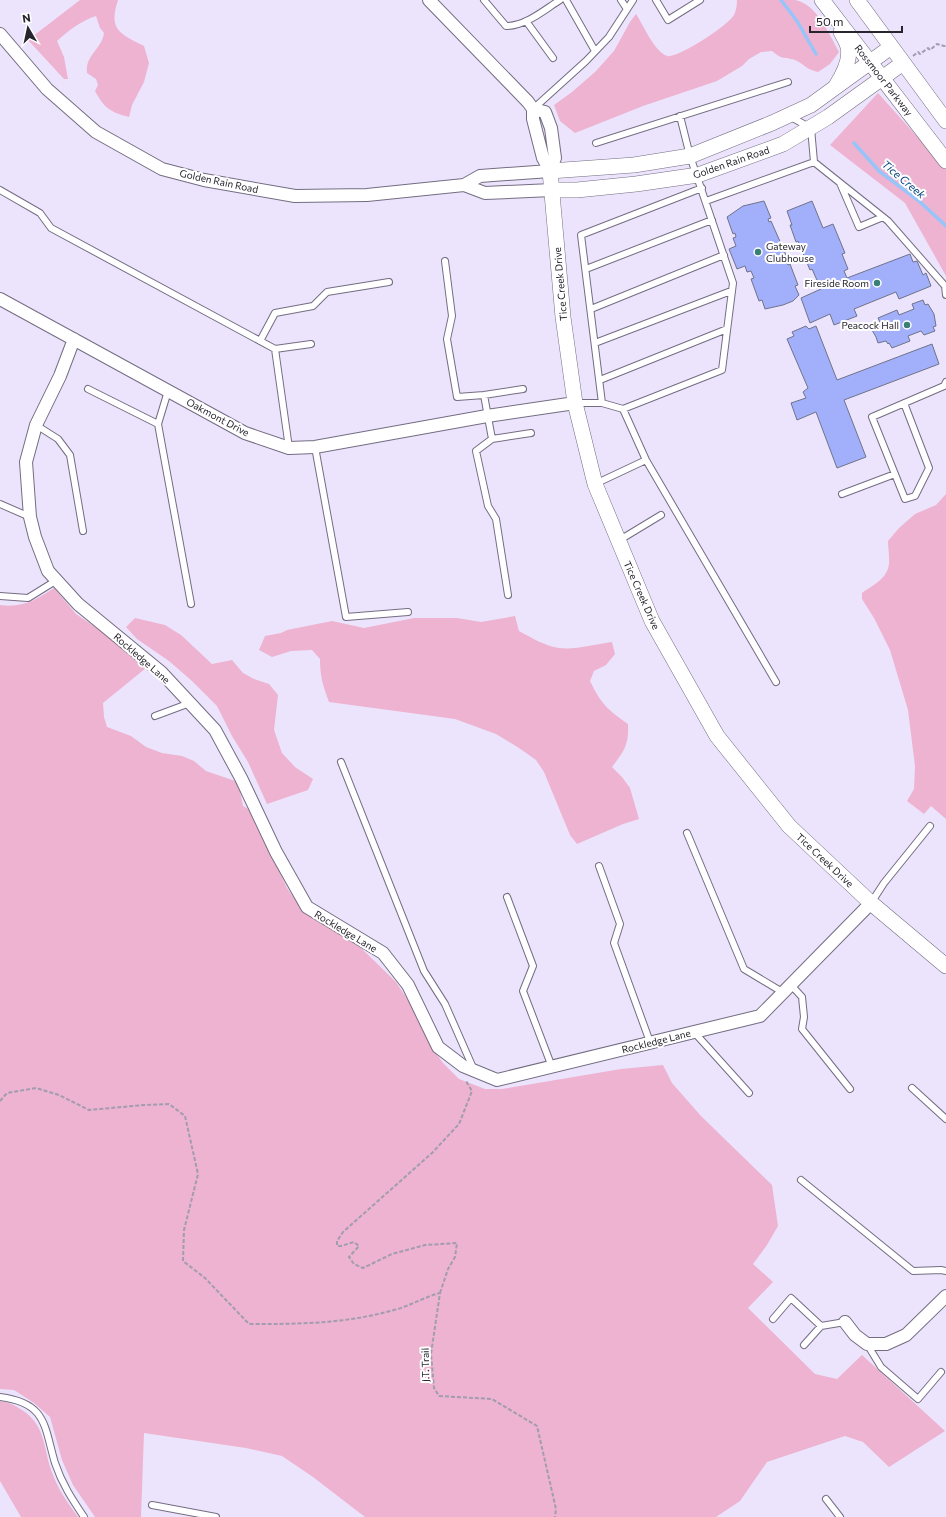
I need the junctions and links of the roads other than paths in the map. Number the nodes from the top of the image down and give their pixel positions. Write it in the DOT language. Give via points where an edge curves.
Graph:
graph roads {
  1 [pos="429,0"];
  2 [pos="484,0"];
  3 [pos="560,0"];
  4 [pos="566,0"];
  5 [pos="621,0"];
  6 [pos="633,0"];
  7 [pos="656,0"];
  8 [pos="700,0"];
  9 [pos="822,0"];
  10 [pos="857,0"];
  11 [pos="627,9"];
  12 [pos="835,18"];
  13 [pos="526,21"];
  14 [pos="0,34"];
  15 [pos="891,47"];
  16 [pos="595,51"];
  17 [pos="554,58"];
  18 [pos="906,61"];
  19 [pos="870,62"];
  20 [pos="882,78"];
  21 [pos="788,82"];
  22 [pos="835,88"];
  23 [pos="533,109"];
  24 [pos="680,116"];
  25 [pos="788,116"];
  26 [pos="946,120"];
  27 [pos="811,128"];
  28 [pos="596,142"];
  29 [pos="690,156"];
  30 [pos="946,161"];
  31 [pos="814,162"];
  32 [pos="550,171"];
  33 [pos="700,181"];
  34 [pos="839,182"];
  35 [pos="464,185"];
  36 [pos="0,190"];
  37 [pos="552,190"];
  38 [pos="706,201"];
  39 [pos="884,218"];
  40 [pos="712,220"];
  41 [pos="724,255"];
  42 [pos="445,261"];
  43 [pos="586,269"];
  44 [pos="389,282"];
  45 [pos="731,291"];
  46 [pos="946,295"];
  47 [pos="0,299"];
  48 [pos="591,309"];
  49 [pos="727,329"];
  50 [pos="74,339"];
  51 [pos="260,341"];
  52 [pos="595,343"];
  53 [pos="311,344"];
  54 [pos="275,350"];
  55 [pos="600,380"];
  56 [pos="946,382"];
  57 [pos="88,389"];
  58 [pos="523,390"];
  59 [pos="168,391"];
  60 [pos="484,395"];
  61 [pos="575,403"];
  62 [pos="602,403"];
  63 [pos="904,403"];
  64 [pos="623,409"];
  65 [pos="487,416"];
  66 [pos="158,424"];
  67 [pos="36,425"];
  68 [pos="531,433"];
  69 [pos="492,439"];
  70 [pos="315,446"];
  71 [pos="289,448"];
  72 [pos="646,460"];
  73 [pos="895,474"];
  74 [pos="595,484"];
  75 [pos="842,494"];
  76 [pos="0,504"];
  77 [pos="661,515"];
  78 [pos="30,516"];
  79 [pos="83,531"];
  80 [pos="618,541"];
  81 [pos="57,580"];
  82 [pos="508,595"];
  83 [pos="0,596"];
  84 [pos="191,604"];
  85 [pos="408,612"];
  86 [pos="776,682"];
  87 [pos="190,703"];
  88 [pos="155,716"];
  89 [pos="341,762"];
  90 [pos="930,826"];
  91 [pos="687,833"];
  92 [pos="599,866"];
  93 [pos="507,897"];
  94 [pos="871,903"];
  95 [pos="946,966"];
  96 [pos="788,989"];
  97 [pos="694,1032"];
  98 [pos="650,1042"];
  99 [pos="552,1066"];
  100 [pos="475,1071"];
  101 [pos="912,1088"];
  102 [pos="850,1089"];
  103 [pos="749,1093"];
  104 [pos="946,1119"];
  105 [pos="801,1180"];
  106 [pos="946,1271"];
  107 [pos="946,1296"];
  108 [pos="773,1319"];
  109 [pos="844,1322"];
  110 [pos="822,1326"];
  111 [pos="867,1344"];
  112 [pos="804,1345"];
  113 [pos="941,1372"];
  114 [pos="0,1397"];
  115 [pos="826,1499"];
  116 [pos="152,1505"];
  117 [pos="84,1517"];
  118 [pos="216,1517"];
  119 [pos="840,1517"];
  1 -- 23 [label="street"];
  2 -- 13 [label="lane" via="506,26"];
  3 -- 13 [label="lane"];
  4 -- 16 [label="lane"];
  5 -- 11 [label="lane"];
  6 -- 11 [label="lane"];
  7 -- 8 [label="lane" via="668,20"];
  9 -- 12 [label="street, Rossmoor Parkway"];
  10 -- 15 [label="street"];
  11 -- 16 [label="lane" via="609,37"];
  12 -- 19 [label="street, Rossmoor Parkway"];
  12 -- 22 [label="street" via="848,47 848,59"];
  13 -- 17 [label="lane"];
  14 -- 35 [label="street, Golden Rain Road" via="47,89 96,132 162,169 204,180 294,196 368,195"];
  15 -- 18 [label="street"];
  15 -- 19 [label="street, Golden Rain Road"];
  16 -- 23 [label="lane"];
  18 -- 20 [label="street, Golden Rain Road"];
  18 -- 26 [label="street"];
  19 -- 20 [label="street, Rossmoor Parkway"];
  19 -- 22 [label="street, Golden Rain Road"];
  20 -- 27 [label="street, Golden Rain Road"];
  20 -- 30 [label="street, Rossmoor Parkway"];
  21 -- 24 [label="lane"];
  22 -- 25 [label="street, Golden Rain Road" via="811,105"];
  23 -- 32 [label="street, Tice Creek Drive" via="543,158"];
  24 -- 28 [label="lane"];
  24 -- 29 [label="lane"];
  25 -- 27 [label="lane"];
  25 -- 29 [label="street, Golden Rain Road"];
  27 -- 31 [label="lane"];
  27 -- 33 [label="street, Golden Rain Road" via="783,144"];
  29 -- 32 [label="street, Golden Rain Road" via="634,165"];
  29 -- 33 [label="lane"];
  31 -- 34 [label="lane"];
  31 -- 38 [label="lane"];
  32 -- 35 [label="street, Golden Rain Road" via="480,176"];
  32 -- 37 [label="street, Tice Creek Drive"];
  33 -- 37 [label="street, Golden Rain Road"];
  33 -- 38 [label="lane"];
  33 -- 43 [label="lane" via="580,235"];
  34 -- 39 [label="lane"];
  34 -- 39 [label="lane" via="859,227"];
  35 -- 37 [label="street, Golden Rain Road" via="485,194"];
  36 -- 51 [label="lane" via="40,213 51,228"];
  37 -- 61 [label="street, Tice Creek Drive" via="563,317"];
  38 -- 40 [label="lane"];
  39 -- 46 [label="lane" via="944,286"];
  40 -- 41 [label="lane"];
  40 -- 43 [label="lane"];
  41 -- 45 [label="lane" via="732,283"];
  41 -- 48 [label="lane"];
  42 -- 60 [label="lane" via="452,316 447,339 457,397"];
  43 -- 48 [label="lane"];
  44 -- 51 [label="lane" via="327,292 313,306 274,313"];
  45 -- 49 [label="lane"];
  45 -- 52 [label="lane"];
  47 -- 50 [label="street, Oakmont Drive"];
  48 -- 52 [label="lane"];
  49 -- 55 [label="lane"];
  49 -- 64 [label="lane" via="722,370"];
  50 -- 59 [label="street, Oakmont Drive"];
  50 -- 67 [label="street, Rockledge Lane" via="60,376"];
  51 -- 54 [label="lane"];
  52 -- 55 [label="lane"];
  53 -- 54 [label="lane"];
  54 -- 71 [label="lane"];
  55 -- 62 [label="lane"];
  56 -- 63 [label="lane" via="944,386"];
  57 -- 66 [label="lane"];
  58 -- 60 [label="lane"];
  59 -- 66 [label="lane"];
  59 -- 71 [label="street, Oakmont Drive" via="245,433"];
  60 -- 65 [label="lane"];
  61 -- 62 [label="lane"];
  61 -- 65 [label="street, Oakmont Drive"];
  61 -- 74 [label="street, Tice Creek Drive"];
  62 -- 64 [label="lane"];
  63 -- 73 [label="lane" via="872,417"];
  63 -- 73 [label="lane" via="929,468 915,496 905,499"];
  64 -- 72 [label="lane"];
  65 -- 69 [label="lane"];
  65 -- 70 [label="street, Oakmont Drive"];
  66 -- 84 [label="lane"];
  67 -- 78 [label="street, Rockledge Lane" via="26,462"];
  67 -- 79 [label="lane" via="58,438 70,455"];
  68 -- 69 [label="lane"];
  69 -- 82 [label="lane" via="476,451 488,506 496,519"];
  70 -- 71 [label="street, Oakmont Drive"];
  70 -- 85 [label="lane" via="346,618"];
  72 -- 74 [label="lane"];
  72 -- 86 [label="lane"];
  73 -- 75 [label="lane"];
  74 -- 80 [label="street, Tice Creek Drive"];
  76 -- 78 [label="lane"];
  77 -- 80 [label="lane"];
  78 -- 81 [label="street, Rockledge Lane" via="48,571"];
  80 -- 94 [label="street, Tice Creek Drive" via="652,621 717,736 789,826"];
  81 -- 83 [label="lane" via="28,598"];
  81 -- 87 [label="street, Rockledge Lane" via="78,604 162,673"];
  87 -- 88 [label="lane"];
  87 -- 100 [label="street, Rockledge Lane" via="215,730 276,852 307,907 383,953 408,985 438,1047 463,1066"];
  89 -- 100 [label="lane" via="424,971 444,1004"];
  90 -- 94 [label="lane" via="884,882"];
  91 -- 96 [label="lane" via="744,969"];
  92 -- 98 [label="lane" via="620,924 614,943"];
  93 -- 99 [label="lane" via="533,966 523,991"];
  94 -- 95 [label="street, Tice Creek Drive"];
  94 -- 96 [label="street, Rockledge Lane"];
  96 -- 97 [label="street, Rockledge Lane" via="760,1016"];
  96 -- 102 [label="lane" via="802,997 802,1029"];
  97 -- 98 [label="street, Rockledge Lane"];
  97 -- 103 [label="lane"];
  98 -- 99 [label="street, Rockledge Lane"];
  99 -- 100 [label="street, Rockledge Lane" via="497,1080"];
  101 -- 104 [label="lane"];
  105 -- 106 [label="lane" via="913,1271"];
  107 -- 111 [label="street" via="906,1334 886,1344"];
  108 -- 110 [label="lane" via="791,1298"];
  109 -- 110 [label="lane"];
  109 -- 111 [label="street"];
  110 -- 112 [label="lane"];
  111 -- 113 [label="lane" via="881,1367 918,1399"];
  114 -- 117 [label="lane" via="27,1404 38,1414 46,1426 56,1464 68,1494"];
  115 -- 119 [label="lane"];
  116 -- 118 [label="lane"];
}
